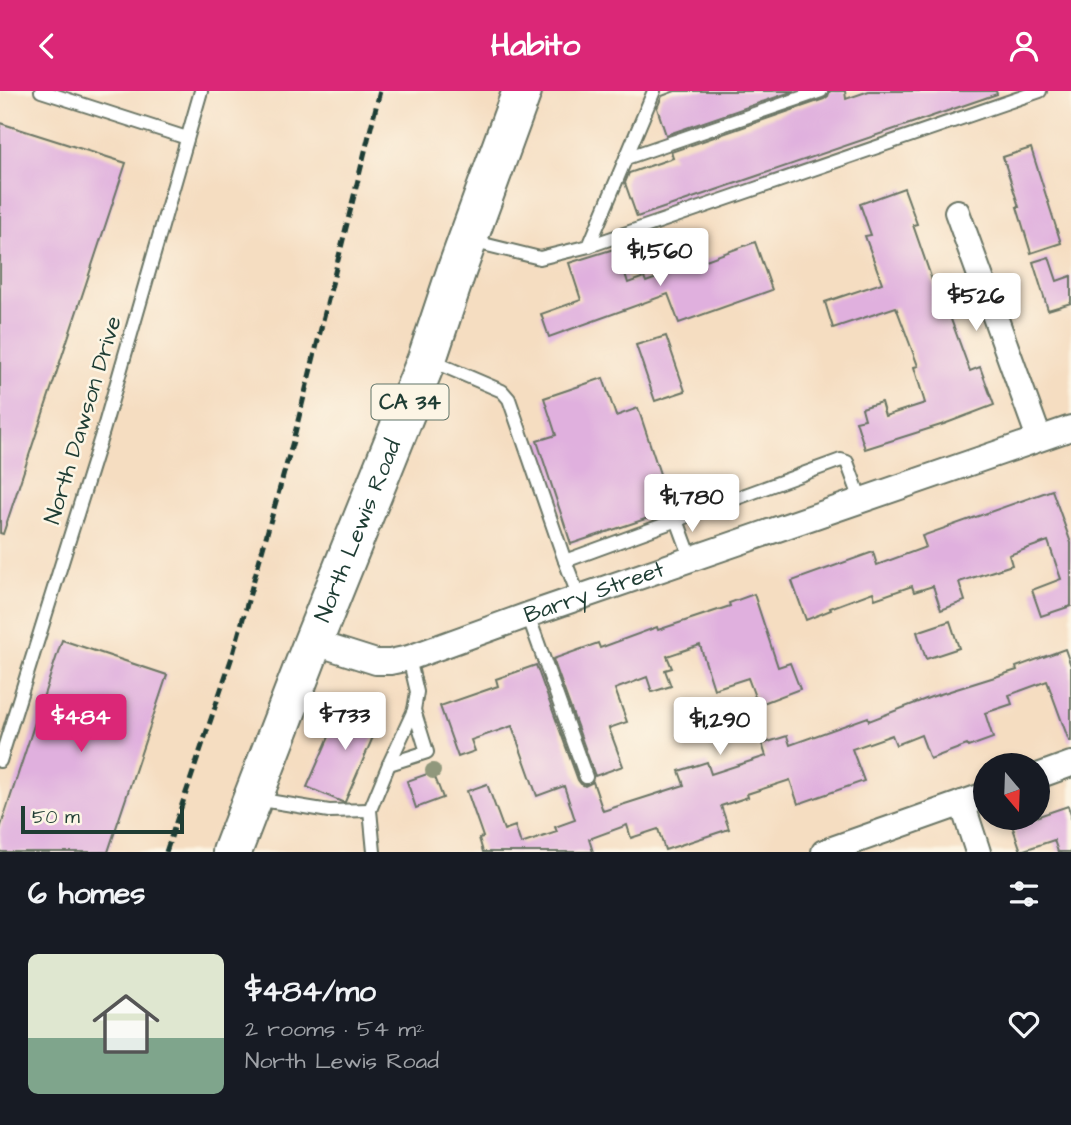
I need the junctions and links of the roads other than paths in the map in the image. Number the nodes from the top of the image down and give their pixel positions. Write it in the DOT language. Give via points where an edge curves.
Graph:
graph roads {
  1 [pos="41,91"];
  2 [pos="201,91"];
  3 [pos="522,91"];
  4 [pos="654,91"];
  5 [pos="821,91"];
  6 [pos="1040,91"];
  7 [pos="187,138"];
  8 [pos="626,158"];
  9 [pos="957,212"];
  10 [pos="468,240"];
  11 [pos="589,246"];
  12 [pos="427,359"];
  13 [pos="1071,428"];
  14 [pos="1039,438"];
  15 [pos="861,500"];
  16 [pos="677,520"];
  17 [pos="691,558"];
  18 [pos="565,561"];
  19 [pos="579,597"];
  20 [pos="528,615"];
  21 [pos="313,642"];
  22 [pos="410,658"];
  23 [pos="414,709"];
  24 [pos="0,761"];
  25 [pos="389,764"];
  26 [pos="1071,764"];
  27 [pos="1050,772"];
  28 [pos="586,777"];
  29 [pos="253,799"];
  30 [pos="973,799"];
  31 [pos="962,803"];
  32 [pos="370,810"];
  33 [pos="232,852"];
  34 [pos="374,852"];
  35 [pos="824,852"];
  36 [pos="978,852"];
  1 -- 7 [label="lane"];
  2 -- 7 [label="lane, North Dawson Drive"];
  3 -- 10 [label="main road, North Lewis Road / CA 34"];
  4 -- 8 [label="lane"];
  5 -- 8 [label="lane"];
  6 -- 11 [label="lane"];
  7 -- 24 [label="lane, North Dawson Drive" via="103,431"];
  8 -- 11 [label="lane"];
  9 -- 14 [label="street"];
  10 -- 11 [label="lane" via="540,258"];
  10 -- 12 [label="main road, North Lewis Road / CA 34"];
  12 -- 18 [label="lane" via="502,391 509,399"];
  12 -- 21 [label="main road, North Lewis Road / CA 34"];
  13 -- 14 [label="street, Barry Street"];
  14 -- 15 [label="street, Barry Street"];
  15 -- 16 [label="lane" via="847,462 841,460"];
  15 -- 17 [label="street, Barry Street"];
  16 -- 17 [label="lane"];
  16 -- 18 [label="lane"];
  17 -- 19 [label="street, Barry Street"];
  18 -- 19 [label="lane"];
  19 -- 20 [label="street, Barry Street"];
  20 -- 22 [label="street, Barry Street"];
  20 -- 28 [label="lane"];
  21 -- 22 [label="street, Barry Street" via="376,662"];
  21 -- 29 [label="main road, North Lewis Road / CA 34"];
  22 -- 23 [label="lane" via="417,692"];
  23 -- 25 [label="lane"];
  23 -- 25 [label="lane" via="426,752"];
  25 -- 32 [label="lane"];
  26 -- 27 [label="street"];
  29 -- 32 [label="lane" via="329,811"];
  29 -- 33 [label="main road, North Lewis Road / CA 34"];
  30 -- 31 [label="street"];
  31 -- 35 [label="street"];
  31 -- 36 [label="street"];
  32 -- 34 [label="lane"];
}
